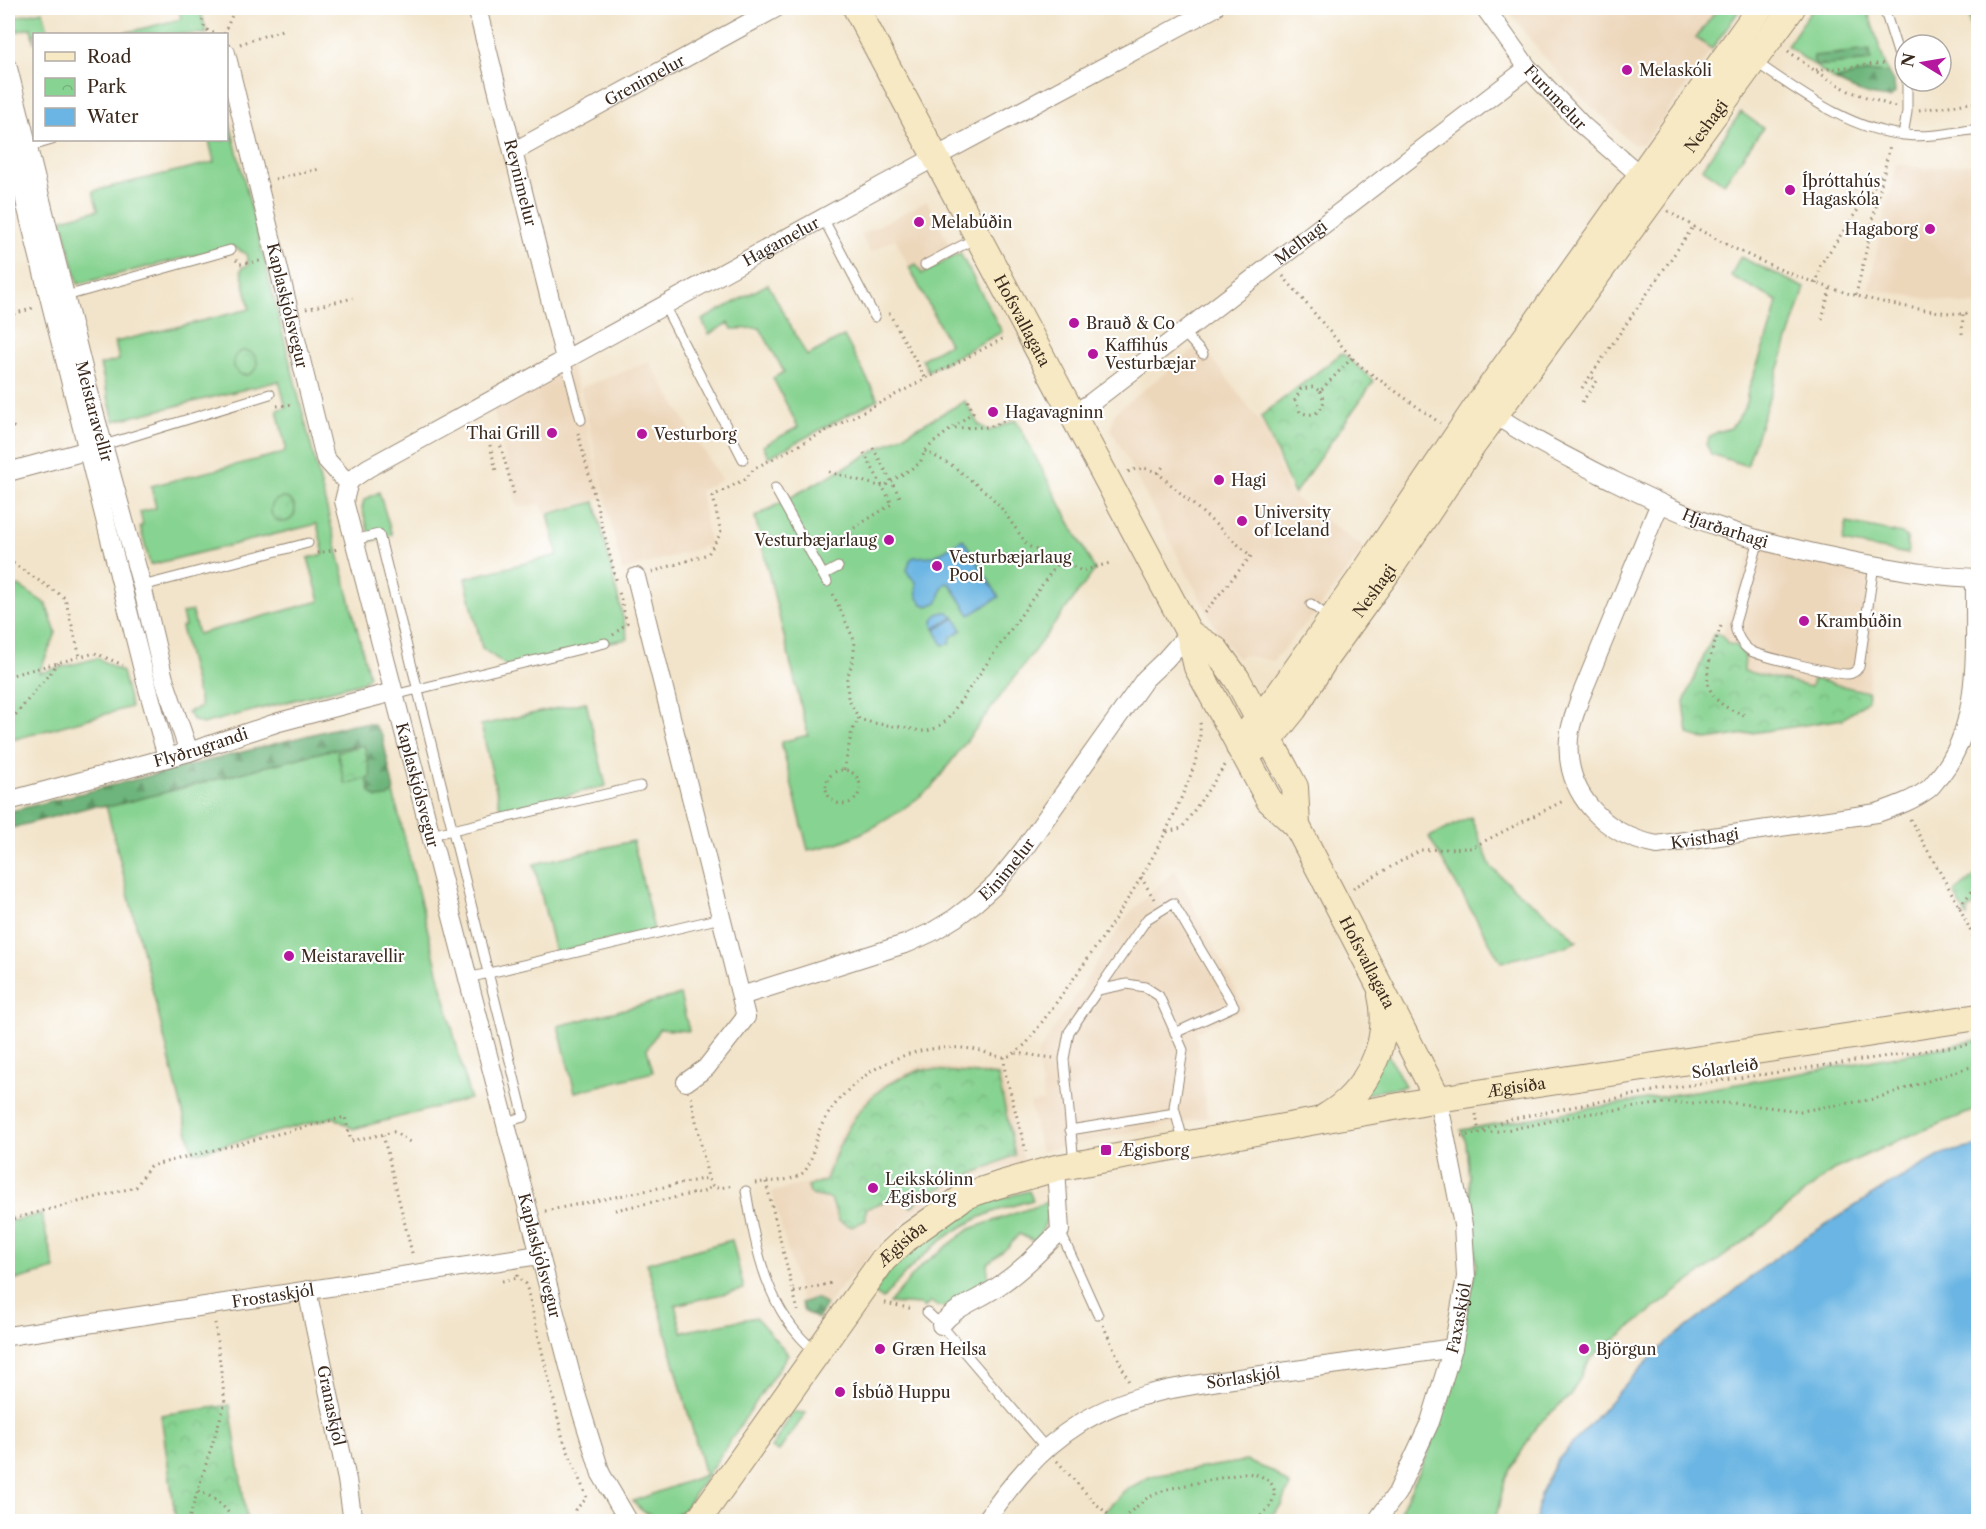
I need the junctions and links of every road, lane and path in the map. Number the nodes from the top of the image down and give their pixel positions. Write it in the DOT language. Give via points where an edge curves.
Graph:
graph roads {
  1 [pos="200,8"];
  2 [pos="232,8"];
  3 [pos="253,8"];
  4 [pos="477,8"];
  5 [pos="776,8"];
  6 [pos="856,8"];
  7 [pos="1214,8"];
  8 [pos="1485,8"];
  9 [pos="1760,8"];
  10 [pos="1792,8"];
  11 [pos="1884,8"];
  12 [pos="233,13"];
  13 [pos="285,29"];
  14 [pos="214,33"];
  15 [pos="224,33"];
  16 [pos="1893,37"];
  17 [pos="230,49"];
  18 [pos="1788,51"];
  19 [pos="1743,54"];
  20 [pos="1893,63"];
  21 [pos="8,68"];
  22 [pos="1528,68"];
  23 [pos="1814,70"];
  24 [pos="1907,93"];
  25 [pos="232,95"];
  26 [pos="1978,102"];
  27 [pos="1907,112"];
  28 [pos="1978,129"];
  29 [pos="8,133"];
  30 [pos="1898,134"];
  31 [pos="49,141"];
  32 [pos="28,147"];
  33 [pos="513,152"];
  34 [pos="936,157"];
  35 [pos="320,169"];
  36 [pos="1884,171"];
  37 [pos="259,183"];
  38 [pos="1653,191"];
  39 [pos="823,218"];
  40 [pos="1694,227"];
  41 [pos="979,237"];
  42 [pos="230,250"];
  43 [pos="268,259"];
  44 [pos="1273,264"];
  45 [pos="925,265"];
  46 [pos="1816,284"];
  47 [pos="1830,289"];
  48 [pos="1856,295"];
  49 [pos="57,297"];
  50 [pos="353,298"];
  51 [pos="664,305"];
  52 [pos="290,313"];
  53 [pos="1963,314"];
  54 [pos="8,315"];
  55 [pos="1978,315"];
  56 [pos="874,317"];
  57 [pos="1822,319"];
  58 [pos="1183,332"];
  59 [pos="1962,334"];
  60 [pos="1008,337"];
  61 [pos="1203,354"];
  62 [pos="1352,358"];
  63 [pos="565,359"];
  64 [pos="923,374"];
  65 [pos="1590,376"];
  66 [pos="926,379"];
  67 [pos="1582,388"];
  68 [pos="1320,391"];
  69 [pos="270,394"];
  70 [pos="967,399"];
  71 [pos="1582,402"];
  72 [pos="301,404"];
  73 [pos="1487,408"];
  74 [pos="1073,414"];
  75 [pos="1027,415"];
  76 [pos="578,422"];
  77 [pos="8,423"];
  78 [pos="1443,425"];
  79 [pos="953,428"];
  80 [pos="16,429"];
  81 [pos="499,440"];
  82 [pos="490,445"];
  83 [pos="96,448"];
  84 [pos="873,448"];
  85 [pos="925,451"];
  86 [pos="864,453"];
  87 [pos="743,459"];
  88 [pos="1166,464"];
  89 [pos="496,471"];
  90 [pos="8,472"];
  91 [pos="829,472"];
  92 [pos="1128,472"];
  93 [pos="1158,473"];
  94 [pos="349,481"];
  95 [pos="892,482"];
  96 [pos="775,488"];
  97 [pos="883,488"];
  98 [pos="514,494"];
  99 [pos="901,499"];
  100 [pos="1660,503"];
  101 [pos="854,528"];
  102 [pos="1759,540"];
  103 [pos="8,542"];
  104 [pos="308,543"];
  105 [pos="348,544"];
  106 [pos="8,554"];
  107 [pos="708,554"];
  108 [pos="8,560"];
  109 [pos="1059,561"];
  110 [pos="1110,563"];
  111 [pos="1874,565"];
  112 [pos="838,567"];
  113 [pos="636,577"];
  114 [pos="825,578"];
  115 [pos="1977,578"];
  116 [pos="617,583"];
  117 [pos="142,586"];
  118 [pos="1311,604"];
  119 [pos="1331,619"];
  120 [pos="1197,623"];
  121 [pos="605,643"];
  122 [pos="80,657"];
  123 [pos="58,663"];
  124 [pos="8,676"];
  125 [pos="146,682"];
  126 [pos="417,689"];
  127 [pos="394,693"];
  128 [pos="1199,715"];
  129 [pos="859,719"];
  130 [pos="8,724"];
  131 [pos="1263,729"];
  132 [pos="189,752"];
  133 [pos="1237,753"];
  134 [pos="166,757"];
  135 [pos="844,770"];
  136 [pos="640,786"];
  137 [pos="1580,792"];
  138 [pos="8,801"];
  139 [pos="1902,804"];
  140 [pos="1297,826"];
  141 [pos="452,830"];
  142 [pos="1167,832"];
  143 [pos="431,835"];
  144 [pos="1141,877"];
  145 [pos="1978,885"];
  146 [pos="1335,898"];
  147 [pos="1959,906"];
  148 [pos="1161,910"];
  149 [pos="721,918"];
  150 [pos="1978,947"];
  151 [pos="488,973"];
  152 [pos="468,978"];
  153 [pos="1378,983"];
  154 [pos="1098,990"];
  155 [pos="741,996"];
  156 [pos="1978,1017"];
  157 [pos="1175,1033"];
  158 [pos="1978,1043"];
  159 [pos="1016,1053"];
  160 [pos="1004,1057"];
  161 [pos="1064,1059"];
  162 [pos="1978,1066"];
  163 [pos="686,1082"];
  164 [pos="1438,1099"];
  165 [pos="1175,1113"];
  166 [pos="1475,1113"];
  167 [pos="1319,1120"];
  168 [pos="505,1122"];
  169 [pos="1070,1130"];
  170 [pos="1479,1133"];
  171 [pos="383,1135"];
  172 [pos="1460,1136"];
  173 [pos="413,1144"];
  174 [pos="1184,1146"];
  175 [pos="1065,1167"];
  176 [pos="1032,1174"];
  177 [pos="708,1178"];
  178 [pos="766,1182"];
  179 [pos="712,1185"];
  180 [pos="746,1191"];
  181 [pos="615,1210"];
  182 [pos="540,1212"];
  183 [pos="8,1220"];
  184 [pos="1060,1231"];
  185 [pos="539,1255"];
  186 [pos="515,1258"];
  187 [pos="417,1274"];
  188 [pos="831,1283"];
  189 [pos="307,1290"];
  190 [pos="794,1292"];
  191 [pos="885,1303"];
  192 [pos="207,1306"];
  193 [pos="799,1312"];
  194 [pos="927,1312"];
  195 [pos="1098,1315"];
  196 [pos="942,1325"];
  197 [pos="8,1336"];
  198 [pos="1453,1348"];
  199 [pos="816,1352"];
  200 [pos="1136,1397"];
  201 [pos="1046,1448"];
  202 [pos="197,1491"];
  203 [pos="630,1520"];
  204 [pos="188,1521"];
  205 [pos="234,1521"];
  206 [pos="353,1521"];
  207 [pos="577,1521"];
  208 [pos="696,1521"];
  209 [pos="985,1521"];
  210 [pos="1118,1521"];
  211 [pos="1256,1521"];
  212 [pos="1376,1521"];
  1 -- 14 [label="path" via="206,29"];
  2 -- 12 [label="path"];
  3 -- 12 [label="path"];
  4 -- 33 [label="street, Reynimelur"];
  5 -- 33 [label="street, Grenimelur"];
  6 -- 34 [label="street, Hofsvallagata"];
  7 -- 34 [label="street, Hagamelur"];
  8 -- 22 [label="street, Furumelur"];
  9 -- 19 [label="street, Neshagi"];
  10 -- 19 [label="street, Neshagi"];
  11 -- 16 [label="lane"];
  12 -- 15 [label="path"];
  13 -- 17 [label="path"];
  17 -- 25 [label="street, Kaplaskjólsvegur"];
  18 -- 23 [label="path"];
  19 -- 30 [label="lane" via="1829,109 1865,127"];
  19 -- 38 [label="street, Neshagi"];
  20 -- 23 [label="path"];
  21 -- 32 [label="street, Meistaravellir"];
  22 -- 38 [label="street, Furumelur"];
  22 -- 44 [label="street, Melhagi"];
  23 -- 27 [label="path" via="1849,91"];
  24 -- 27 [label="lane"];
  25 -- 37 [label="street, Kaplaskjólsvegur"];
  26 -- 27 [label="path"];
  27 -- 30 [label="lane"];
  28 -- 30 [label="lane" via="1917,136"];
  29 -- 49 [label="street, Meistaravellir"];
  30 -- 36 [label="path"];
  31 -- 32 [label="lane"];
  32 -- 49 [label="street, Meistaravellir"];
  33 -- 63 [label="street, Reynimelur"];
  34 -- 39 [label="street, Hagamelur"];
  34 -- 41 [label="street, Hofsvallagata"];
  35 -- 37 [label="path"];
  36 -- 46 [label="path" via="1821,264"];
  36 -- 48 [label="path"];
  37 -- 52 [label="street, Kaplaskjólsvegur"];
  38 -- 40 [label="path"];
  38 -- 73 [label="street, Neshagi"];
  39 -- 51 [label="street, Hagamelur"];
  39 -- 56 [label="lane"];
  40 -- 46 [label="path" via="1755,260"];
  40 -- 65 [label="path"];
  41 -- 45 [label="lane"];
  41 -- 74 [label="street, Hofsvallagata"];
  42 -- 43 [label="path" via="240,264"];
  42 -- 49 [label="lane"];
  44 -- 58 [label="street, Melhagi"];
  44 -- 62 [label="path"];
  46 -- 47 [label="path"];
  47 -- 48 [label="path"];
  47 -- 57 [label="path"];
  48 -- 53 [label="path" via="1906,307"];
  49 -- 54 [label="path" via="40,299 31,309"];
  49 -- 83 [label="street, Meistaravellir" via="93,408"];
  50 -- 52 [label="path"];
  51 -- 63 [label="street, Hagamelur"];
  51 -- 87 [label="lane"];
  52 -- 94 [label="street, Kaplaskjólsvegur" via="325,458"];
  53 -- 55 [label="path"];
  53 -- 59 [label="path"];
  58 -- 61 [label="lane"];
  58 -- 74 [label="street, Melhagi"];
  60 -- 66 [label="path"];
  62 -- 68 [label="path"];
  62 -- 78 [label="path"];
  63 -- 76 [label="lane"];
  63 -- 94 [label="street, Hagamelur"];
  64 -- 66 [label="path"];
  65 -- 67 [label="path"];
  65 -- 71 [label="path" via="1597,381"];
  66 -- 107 [label="path" via="755,468 745,479 714,496 721,533"];
  68 -- 68 [label="path" via="1313,387 1301,389 1295,400 1300,412 1318,412 1324,401"];
  69 -- 72 [label="path" via="277,406"];
  69 -- 83 [label="lane"];
  70 -- 79 [label="path" via="973,412"];
  73 -- 100 [label="street, Hjarðarhagi" via="1561,454"];
  73 -- 119 [label="street, Neshagi"];
  73 -- 131 [label="street, Neshagi" via="1387,573 1294,709"];
  74 -- 120 [label="street, Hofsvallagata"];
  75 -- 79 [label="path" via="989,427"];
  76 -- 116 [label="path"];
  77 -- 80 [label="path"];
  79 -- 85 [label="path"];
  81 -- 98 [label="path"];
  82 -- 89 [label="path"];
  83 -- 90 [label="street"];
  83 -- 117 [label="street, Meistaravellir"];
  83 -- 125 [label="street, Meistaravellir"];
  84 -- 95 [label="path"];
  85 -- 95 [label="path" via="920,463"];
  85 -- 109 [label="path" via="953,466 999,505 1028,546"];
  86 -- 97 [label="path"];
  88 -- 93 [label="path"];
  91 -- 97 [label="path"];
  92 -- 93 [label="path" via="1138,468"];
  93 -- 120 [label="path" via="1251,556"];
  94 -- 105 [label="street, Kaplaskjólsvegur" via="344,501"];
  95 -- 97 [label="path"];
  95 -- 99 [label="path"];
  96 -- 114 [label="lane"];
  97 -- 101 [label="path" via="892,504"];
  100 -- 102 [label="street, Hjarðarhagi"];
  100 -- 137 [label="street, Kvisthagi" via="1570,727 1569,754"];
  102 -- 111 [label="street, Hjarðarhagi"];
  102 -- 111 [label="lane" via="1735,623 1737,635 1751,651 1816,669 1846,675 1859,667"];
  103 -- 106 [label="path"];
  104 -- 105 [label="path" via="318,554"];
  104 -- 117 [label="lane"];
  105 -- 126 [label="lane" via="379,534"];
  105 -- 127 [label="street, Kaplaskjólsvegur"];
  108 -- 122 [label="path" via="65,598"];
  109 -- 110 [label="path" via="1082,571"];
  109 -- 129 [label="path" via="947,720 922,731 879,726"];
  111 -- 115 [label="street, Hjarðarhagi"];
  112 -- 114 [label="lane"];
  113 -- 149 [label="street"];
  114 -- 129 [label="path" via="855,642 846,680 848,698"];
  115 -- 139 [label="street, Kvisthagi" via="1972,690 1964,734 1950,764 1928,789"];
  117 -- 132 [label="street, Meistaravellir" via="164,679"];
  118 -- 119 [label="lane"];
  119 -- 131 [label="street, Neshagi" via="1279,694"];
  120 -- 131 [label="street, Hofsvallagata" via="1237,679"];
  120 -- 133 [label="street, Hofsvallagata" via="1197,667"];
  120 -- 155 [label="street, Einimelur" via="1145,680 1011,867 976,902 908,943"];
  121 -- 126 [label="lane"];
  122 -- 123 [label="path"];
  122 -- 125 [label="path" via="95,653 125,666"];
  123 -- 124 [label="path"];
  123 -- 130 [label="path"];
  125 -- 134 [label="street, Meistaravellir"];
  126 -- 127 [label="lane"];
  126 -- 141 [label="lane"];
  127 -- 132 [label="street, Flyðrugrandi" via="279,722"];
  127 -- 143 [label="street, Kaplaskjólsvegur"];
  128 -- 142 [label="path" via="1197,762"];
  129 -- 135 [label="path" via="852,730"];
  131 -- 133 [label="street, Neshagi" via="1251,752"];
  131 -- 140 [label="street, Hofsvallagata" via="1295,787"];
  132 -- 134 [label="street, Flyðrugrandi"];
  133 -- 140 [label="street, Hofsvallagata" via="1269,800"];
  133 -- 142 [label="path" via="1182,828"];
  134 -- 138 [label="street, Flyðrugrandi"];
  135 -- 135 [label="path" via="832,774 826,785 830,798 842,804 854,800 860,788 856,776"];
  136 -- 141 [label="lane"];
  137 -- 139 [label="street, Kvisthagi" via="1606,824 1630,838 1657,845 1877,813"];
  137 -- 146 [label="path" via="1471,848 1421,850"];
  139 -- 147 [label="path"];
  140 -- 146 [label="street, Hofsvallagata"];
  141 -- 143 [label="lane"];
  141 -- 151 [label="lane"];
  142 -- 144 [label="path"];
  143 -- 152 [label="street, Kaplaskjólsvegur"];
  144 -- 148 [label="path"];
  144 -- 159 [label="path" via="1027,1043"];
  145 -- 147 [label="path"];
  146 -- 153 [label="street, Hofsvallagata"];
  147 -- 150 [label="path"];
  148 -- 154 [label="lane" via="1147,919"];
  148 -- 157 [label="lane" via="1173,903 1234,1006"];
  149 -- 151 [label="lane"];
  149 -- 155 [label="street"];
  151 -- 152 [label="lane"];
  151 -- 168 [label="lane" via="524,1117"];
  152 -- 168 [label="street, Kaplaskjólsvegur"];
  153 -- 164 [label="street, Hofsvallagata"];
  153 -- 167 [label="street" via="1382,1037 1372,1066 1350,1098"];
  154 -- 157 [label="lane" via="1137,984 1152,991 1159,996"];
  154 -- 161 [label="lane" via="1069,1032"];
  155 -- 163 [label="street" via="746,1017 706,1068"];
  156 -- 164 [label="street, Ægisíða"];
  157 -- 165 [label="lane" via="1183,1050"];
  158 -- 170 [label="path, Sólarleið" via="1663,1089 1506,1120"];
  159 -- 160 [label="path"];
  159 -- 161 [label="path"];
  160 -- 176 [label="path"];
  160 -- 178 [label="path" via="952,1047 917,1052 884,1064 840,1099 820,1130 803,1172 794,1178"];
  161 -- 169 [label="lane"];
  162 -- 170 [label="path, Sólarleið" via="1874,1099 1801,1111 1733,1103 1665,1103"];
  163 -- 177 [label="path"];
  164 -- 167 [label="street, Ægisíða"];
  164 -- 198 [label="street, Faxaskjól" via="1463,1225 1466,1277"];
  165 -- 169 [label="lane"];
  165 -- 174 [label="lane"];
  166 -- 170 [label="path"];
  167 -- 174 [label="street, Ægisíða"];
  168 -- 185 [label="street, Kaplaskjólsvegur"];
  169 -- 175 [label="lane"];
  170 -- 172 [label="path, Sólarleið"];
  171 -- 173 [label="path" via="394,1132"];
  171 -- 183 [label="path" via="351,1141 345,1118 150,1166 136,1187"];
  171 -- 187 [label="path"];
  174 -- 175 [label="street, Ægisíða"];
  175 -- 176 [label="street, Ægisíða"];
  175 -- 184 [label="street"];
  176 -- 199 [label="street, Ægisíða" via="965,1196 909,1236 883,1260"];
  177 -- 179 [label="path"];
  177 -- 182 [label="path"];
  178 -- 179 [label="path" via="717,1188"];
  178 -- 190 [label="path"];
  179 -- 181 [label="path" via="706,1191"];
  180 -- 199 [label="lane" via="754,1241 767,1282 784,1318"];
  184 -- 195 [label="lane"];
  184 -- 196 [label="street" via="1028,1263 999,1286 950,1314"];
  185 -- 186 [label="street, Frostaskjól"];
  185 -- 203 [label="street, Kaplaskjólsvegur" via="601,1474"];
  186 -- 187 [label="street, Frostaskjól"];
  186 -- 207 [label="path" via="518,1278 526,1284 563,1439 587,1498 575,1510"];
  187 -- 189 [label="street, Frostaskjól"];
  188 -- 190 [label="path"];
  189 -- 192 [label="street, Frostaskjól"];
  189 -- 206 [label="street, Granaskjól"];
  190 -- 193 [label="path"];
  191 -- 194 [label="path"];
  192 -- 197 [label="street, Frostaskjól"];
  192 -- 202 [label="path" via="215,1323 225,1403"];
  194 -- 196 [label="lane"];
  195 -- 200 [label="path"];
  196 -- 201 [label="lane"];
  198 -- 200 [label="street, Sörlaskjól" via="1199,1384"];
  198 -- 212 [label="street, Faxaskjól" via="1430,1422 1397,1493"];
  199 -- 208 [label="street, Ægisíða"];
  200 -- 201 [label="street, Sörlaskjól" via="1097,1413"];
  201 -- 209 [label="street, Sörlaskjól" via="1016,1478"];
  201 -- 210 [label="path" via="1093,1501"];
  202 -- 204 [label="path"];
  202 -- 205 [label="path" via="218,1501"];
  210 -- 211 [label="path" via="1132,1508 1167,1489 1244,1473 1271,1482 1275,1491 1268,1509"];
}
